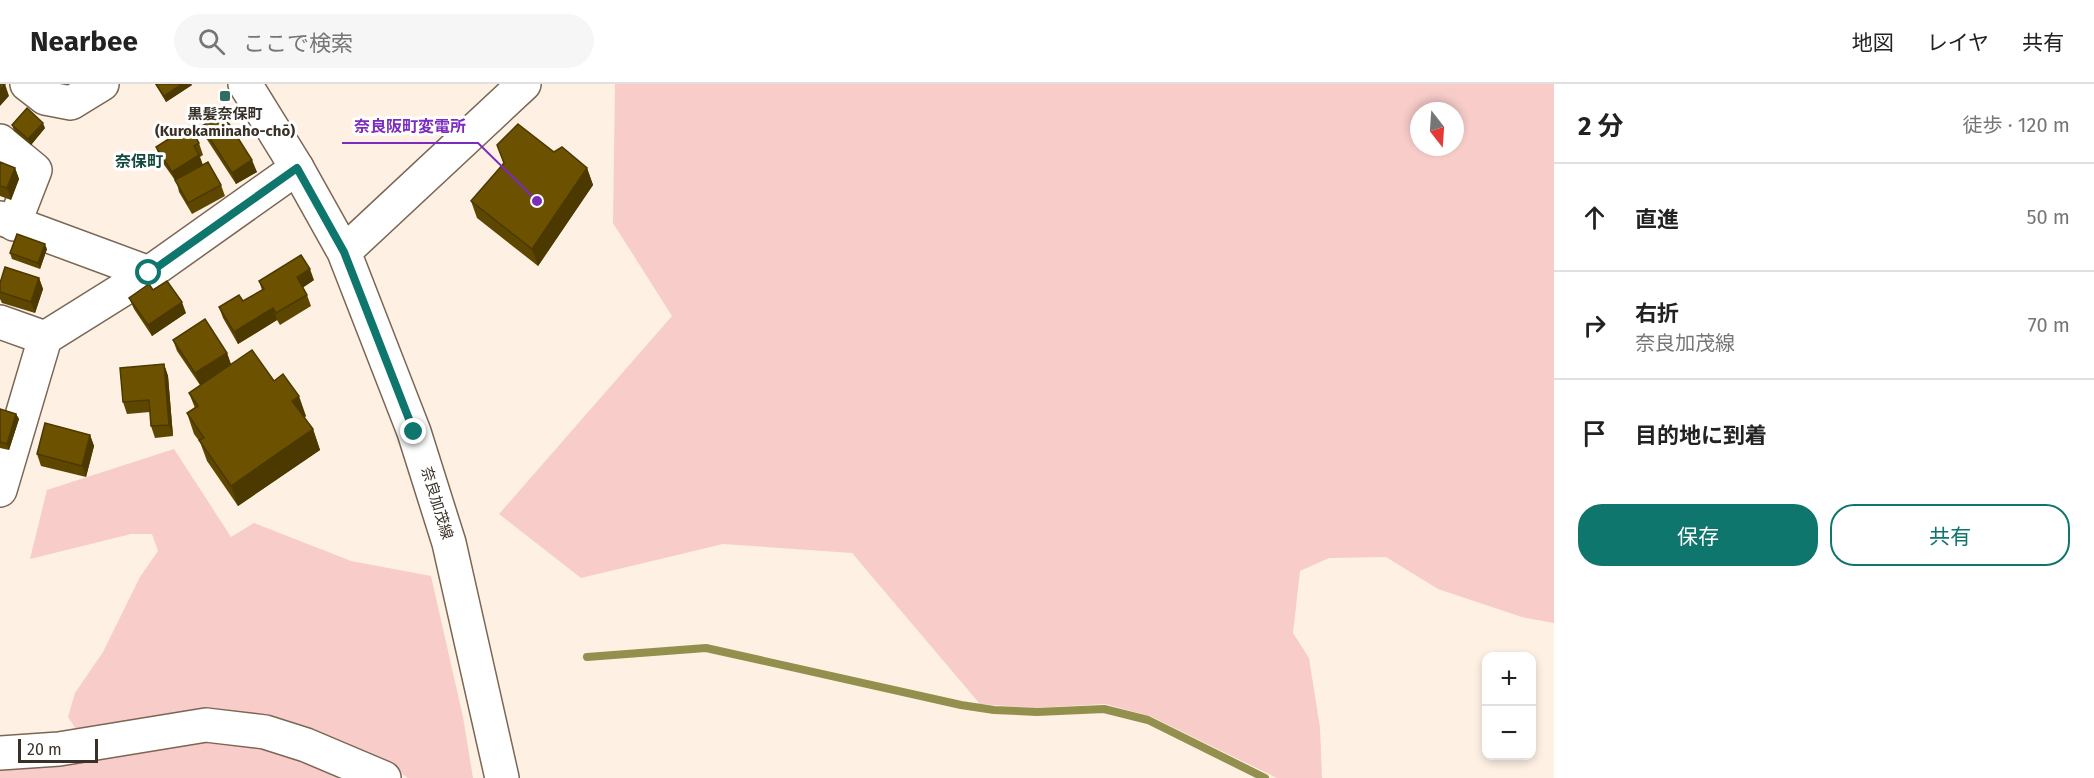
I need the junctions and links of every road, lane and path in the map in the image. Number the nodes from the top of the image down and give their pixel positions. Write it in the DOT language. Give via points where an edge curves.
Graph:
graph roads {
  1 [pos="27,84"];
  2 [pos="102,84"];
  3 [pos="245,84"];
  4 [pos="524,84"];
  5 [pos="0,141"];
  6 [pos="297,168"];
  7 [pos="7,221"];
  8 [pos="344,252"];
  9 [pos="149,273"];
  10 [pos="0,322"];
  11 [pos="45,338"];
  12 [pos="3,473"];
  13 [pos="0,753"];
  14 [pos="384,778"];
  15 [pos="502,778"];
  1 -- 2 [label="street" via="45,98 71,103"];
  3 -- 6 [label="street, 奈良加茂線"];
  4 -- 8 [label="street"];
  5 -- 7 [label="street" via="35,170"];
  6 -- 8 [label="street, 奈良加茂線"];
  6 -- 9 [label="street"];
  7 -- 9 [label="street"];
  8 -- 15 [label="street, 奈良加茂線" via="414,432 449,543"];
  9 -- 11 [label="street"];
  10 -- 11 [label="street"];
  11 -- 12 [label="street"];
  13 -- 14 [label="street" via="59,749 206,725 265,732"];
}
